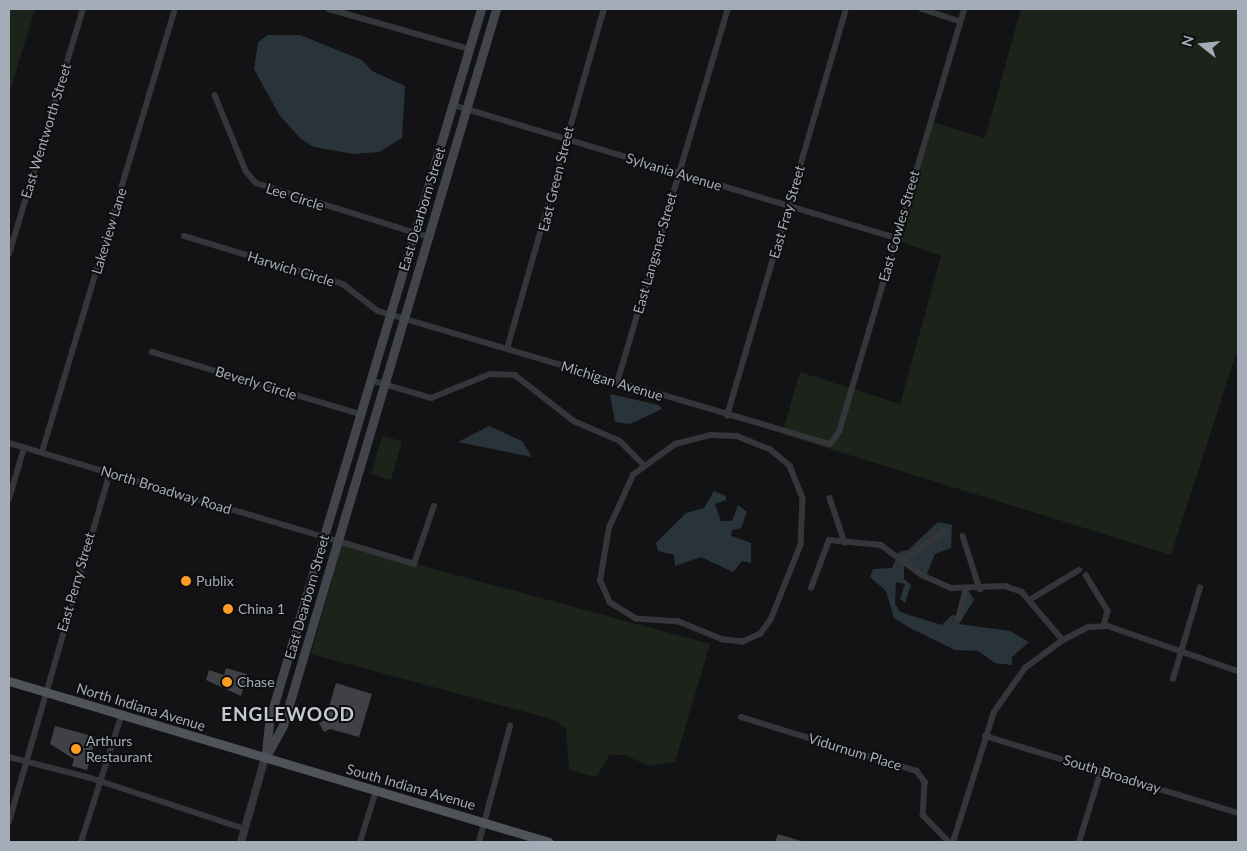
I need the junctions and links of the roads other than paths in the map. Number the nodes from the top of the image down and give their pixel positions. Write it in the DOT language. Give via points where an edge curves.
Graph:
graph roads {
  1 [pos="83,9"];
  2 [pos="175,9"];
  3 [pos="329,9"];
  4 [pos="481,9"];
  5 [pos="496,9"];
  6 [pos="604,9"];
  7 [pos="728,9"];
  8 [pos="846,9"];
  9 [pos="922,9"];
  10 [pos="964,9"];
  11 [pos="960,21"];
  12 [pos="469,49"];
  13 [pos="215,95"];
  14 [pos="453,104"];
  15 [pos="466,108"];
  16 [pos="565,139"];
  17 [pos="678,174"];
  18 [pos="789,207"];
  19 [pos="414,233"];
  20 [pos="184,236"];
  21 [pos="428,237"];
  22 [pos="895,238"];
  23 [pos="9,254"];
  24 [pos="390,314"];
  25 [pos="404,318"];
  26 [pos="507,349"];
  27 [pos="152,352"];
  28 [pos="370,380"];
  29 [pos="618,382"];
  30 [pos="384,385"];
  31 [pos="360,414"];
  32 [pos="726,416"];
  33 [pos="9,443"];
  34 [pos="833,443"];
  35 [pos="24,448"];
  36 [pos="42,452"];
  37 [pos="643,464"];
  38 [pos="110,473"];
  39 [pos="830,498"];
  40 [pos="9,499"];
  41 [pos="434,506"];
  42 [pos="944,531"];
  43 [pos="963,536"];
  44 [pos="323,538"];
  45 [pos="337,542"];
  46 [pos="845,543"];
  47 [pos="904,560"];
  48 [pos="1079,570"];
  49 [pos="1086,575"];
  50 [pos="811,588"];
  51 [pos="1200,588"];
  52 [pos="980,589"];
  53 [pos="966,590"];
  54 [pos="1031,600"];
  55 [pos="958,619"];
  56 [pos="1104,626"];
  57 [pos="1063,640"];
  58 [pos="1181,653"];
  59 [pos="1238,670"];
  60 [pos="1173,679"];
  61 [pos="9,682"];
  62 [pos="46,693"];
  63 [pos="122,716"];
  64 [pos="741,716"];
  65 [pos="510,726"];
  66 [pos="985,736"];
  67 [pos="9,757"];
  68 [pos="265,758"];
  69 [pos="27,762"];
  70 [pos="1101,771"];
  71 [pos="100,782"];
  72 [pos="376,792"];
  73 [pos="1238,812"];
  74 [pos="9,822"];
  75 [pos="485,823"];
  76 [pos="246,829"];
  77 [pos="81,842"];
  78 [pos="241,842"];
  79 [pos="360,842"];
  80 [pos="479,842"];
  81 [pos="549,842"];
  82 [pos="951,842"];
  83 [pos="1078,842"];
  1 -- 23 [label="street, East Wentworth Street"];
  2 -- 36 [label="street, Lakeview Lane"];
  3 -- 12 [label="street"];
  4 -- 12 [label="main road, East Dearborn Street"];
  5 -- 15 [label="main road, East Dearborn Street"];
  6 -- 16 [label="street, East Green Street"];
  7 -- 17 [label="street, East Langsner Street"];
  8 -- 18 [label="street, East Fray Street"];
  9 -- 11 [label="street"];
  10 -- 11 [label="street, East Cowles Street"];
  11 -- 22 [label="street, East Cowles Street"];
  12 -- 14 [label="main road, East Dearborn Street"];
  13 -- 19 [label="street, Lee Circle" via="246,171 256,183"];
  14 -- 15 [label="street, Sylvania Avenue"];
  14 -- 19 [label="main road, East Dearborn Street"];
  15 -- 16 [label="street, Sylvania Avenue"];
  15 -- 21 [label="main road, East Dearborn Street"];
  16 -- 17 [label="street, Sylvania Avenue"];
  16 -- 26 [label="street, East Green Street"];
  17 -- 18 [label="street, Sylvania Avenue"];
  17 -- 29 [label="street, East Langsner Street"];
  18 -- 22 [label="street, Sylvania Avenue"];
  18 -- 32 [label="street, East Fray Street"];
  19 -- 21 [label="street, Lee Circle"];
  19 -- 24 [label="main road, East Dearborn Street"];
  20 -- 24 [label="street, Harwich Circle" via="343,284 371,308"];
  21 -- 25 [label="main road, East Dearborn Street"];
  22 -- 34 [label="street, East Cowles Street"];
  24 -- 25 [label="street, Michigan Avenue"];
  24 -- 28 [label="main road, East Dearborn Street"];
  25 -- 26 [label="street, Michigan Avenue"];
  25 -- 30 [label="main road, East Dearborn Street"];
  26 -- 29 [label="street, Michigan Avenue"];
  27 -- 31 [label="street, Beverly Circle"];
  28 -- 30 [label="street"];
  28 -- 31 [label="main road, East Dearborn Street"];
  29 -- 32 [label="street, Michigan Avenue"];
  30 -- 37 [label="street" via="431,398 486,375 515,375 574,421 620,441"];
  30 -- 45 [label="main road, East Dearborn Street"];
  31 -- 44 [label="main road, East Dearborn Street"];
  32 -- 34 [label="street, Michigan Avenue" via="820,444"];
  33 -- 35 [label="street, North Broadway Road"];
  35 -- 36 [label="street, North Broadway Road"];
  35 -- 40 [label="street"];
  36 -- 38 [label="street, North Broadway Road"];
  37 -- 37 [label="street" via="687,440 724,435 763,445 790,466 803,498 803,537 771,620 761,634 732,642 692,625 643,621 622,612 605,595 599,575 603,545 622,492"];
  38 -- 44 [label="street, North Broadway Road"];
  38 -- 62 [label="street, East Perry Street"];
  39 -- 46 [label="street"];
  41 -- 45 [label="street, North Broadway Road" via="414,564"];
  42 -- 47 [label="street"];
  43 -- 52 [label="street"];
  44 -- 45 [label="street, North Broadway Road"];
  44 -- 68 [label="main road, East Dearborn Street" via="269,721"];
  45 -- 68 [label="main road, East Dearborn Street" via="283,725"];
  46 -- 47 [label="street" via="880,545"];
  46 -- 50 [label="street" via="829,540"];
  47 -- 53 [label="street" via="928,579"];
  48 -- 54 [label="street"];
  49 -- 56 [label="street" via="1108,611"];
  51 -- 58 [label="street"];
  52 -- 53 [label="street"];
  52 -- 54 [label="street" via="1005,586"];
  53 -- 55 [label="street"];
  54 -- 57 [label="street"];
  56 -- 57 [label="street" via="1088,627"];
  56 -- 58 [label="street"];
  57 -- 66 [label="street" via="1020,675 994,712"];
  58 -- 59 [label="street"];
  58 -- 60 [label="street"];
  61 -- 62 [label="main road, North Indiana Avenue"];
  62 -- 63 [label="main road, North Indiana Avenue"];
  62 -- 69 [label="street, East Perry Street"];
  63 -- 68 [label="main road, North Indiana Avenue"];
  63 -- 71 [label="street"];
  64 -- 82 [label="street, Vidurnum Place" via="917,771 925,784 923,814"];
  65 -- 75 [label="street"];
  66 -- 70 [label="street, South Broadway"];
  66 -- 82 [label="street"];
  67 -- 69 [label="street"];
  68 -- 72 [label="main road, South Indiana Avenue"];
  68 -- 76 [label="street"];
  69 -- 71 [label="street"];
  69 -- 74 [label="street, East Perry Street"];
  70 -- 73 [label="street, South Broadway"];
  70 -- 83 [label="street"];
  71 -- 76 [label="street"];
  71 -- 77 [label="street"];
  72 -- 75 [label="main road, South Indiana Avenue"];
  72 -- 79 [label="street"];
  75 -- 80 [label="street"];
  75 -- 81 [label="main road, South Indiana Avenue"];
  76 -- 78 [label="street"];
}
